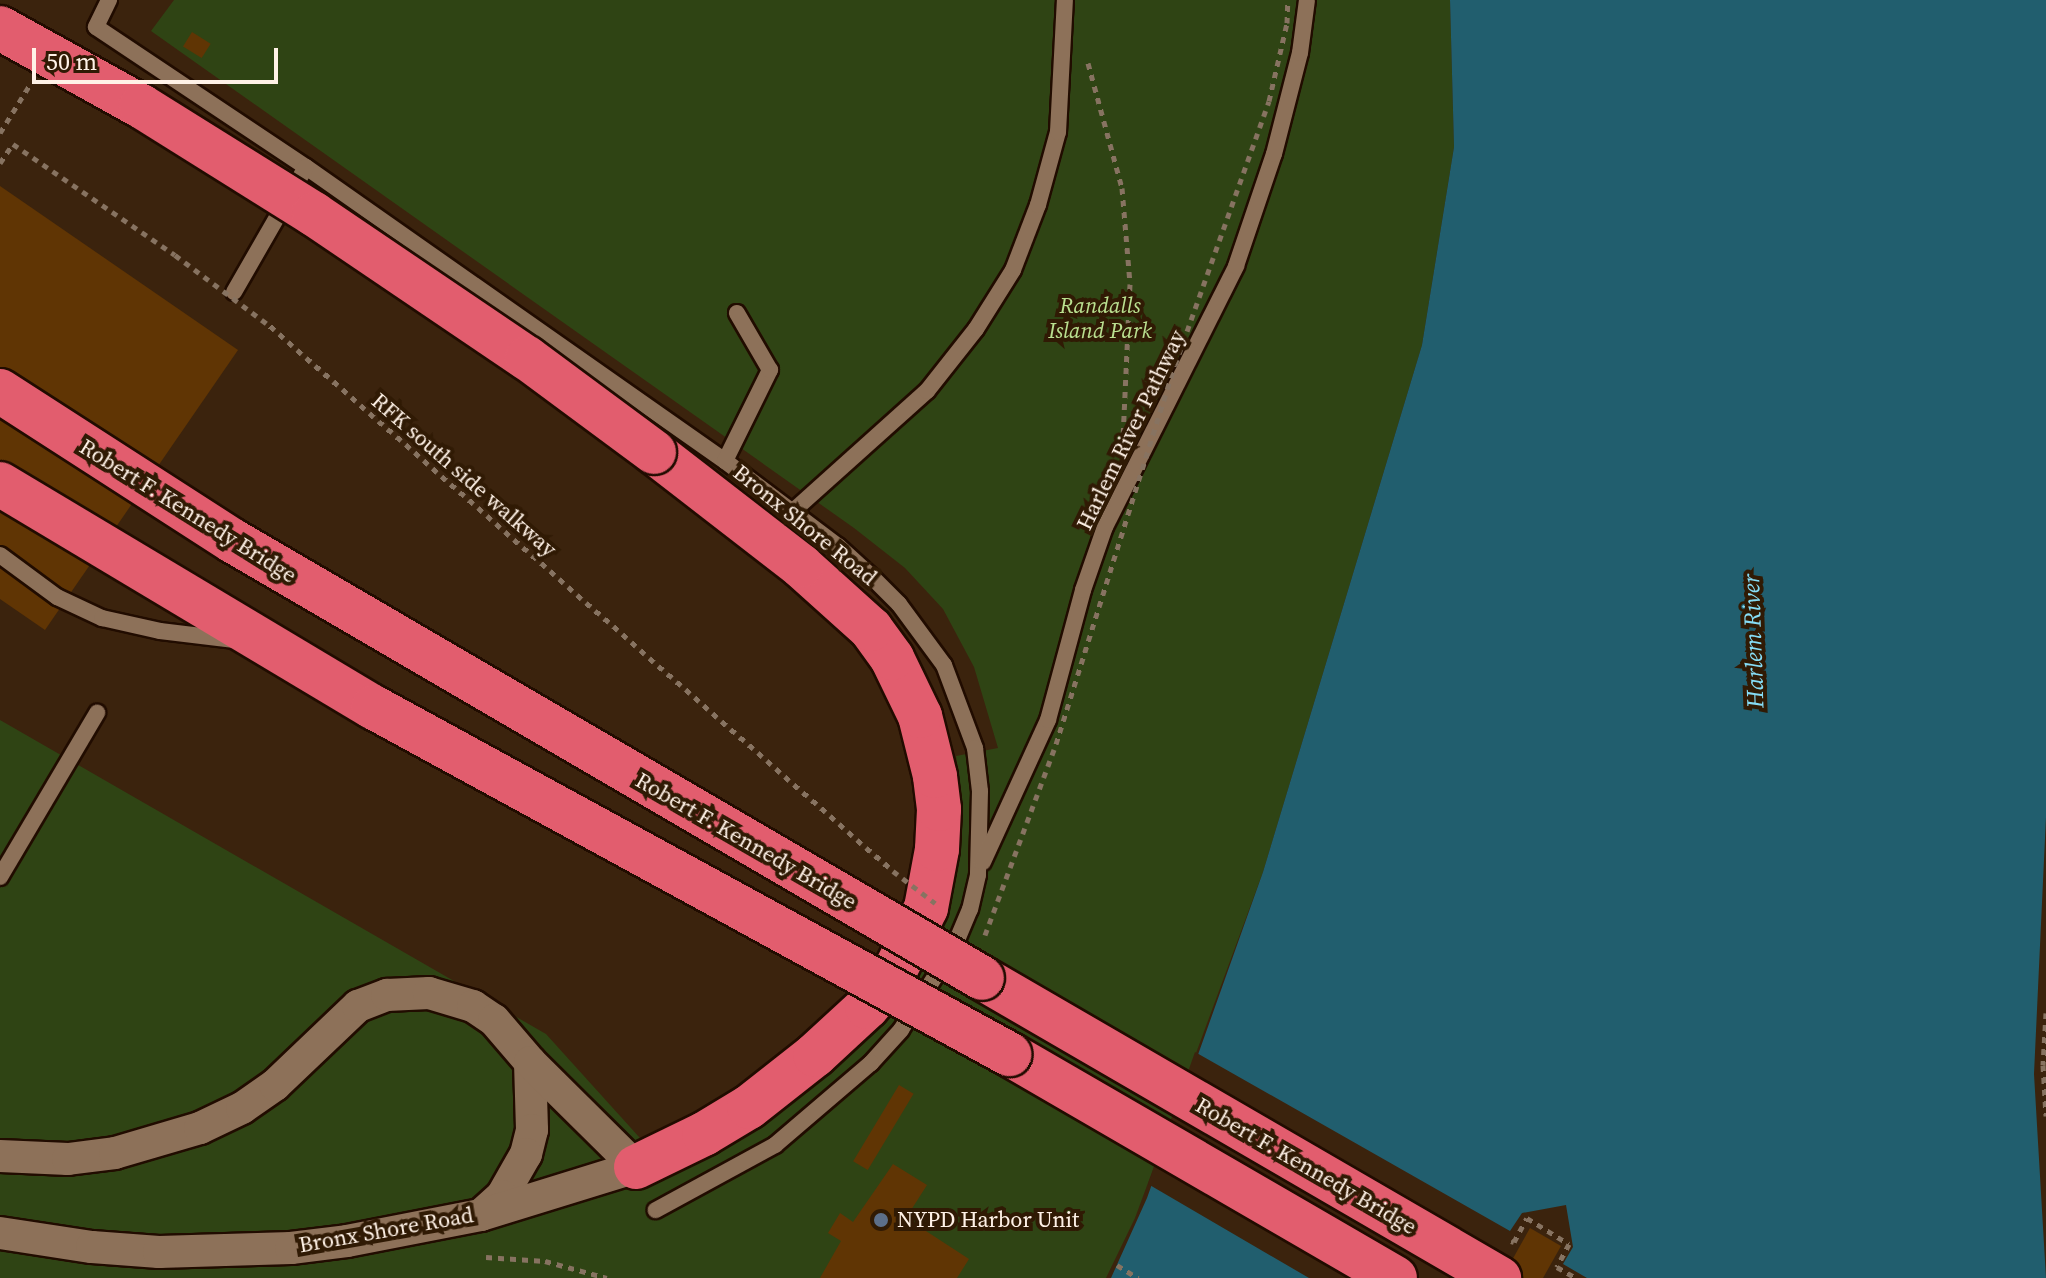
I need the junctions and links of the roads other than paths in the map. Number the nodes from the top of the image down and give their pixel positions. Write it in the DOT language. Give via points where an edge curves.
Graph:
graph roads {
  1 [pos="109,0"];
  2 [pos="1065,0"];
  3 [pos="1307,0"];
  4 [pos="0,28"];
  5 [pos="306,167"];
  6 [pos="234,292"];
  7 [pos="737,313"];
  8 [pos="0,391"];
  9 [pos="725,461"];
  10 [pos="0,484"];
  11 [pos="792,512"];
  12 [pos="0,555"];
  13 [pos="262,643"];
  14 [pos="97,713"];
  15 [pos="978,875"];
  16 [pos="0,877"];
  17 [pos="530,1062"];
  18 [pos="0,1156"];
  19 [pos="636,1167"];
  20 [pos="656,1210"];
  21 [pos="481,1215"];
  22 [pos="0,1233"];
  23 [pos="1395,1278"];
  24 [pos="1499,1278"];
  1 -- 5 [label="lane, Bronx Shore Road" via="96,27"];
  2 -- 11 [label="lane" via="1058,132 1013,270 976,329 927,391"];
  3 -- 15 [label="lane, Harlem River Pathway" via="1300,53 1274,154 1236,266 1105,527 1048,720"];
  4 -- 19 [label="highway, bridge" via="106,85 314,214 527,358 811,574 871,629 892,658 920,716 939,809 926,908 891,979 815,1055 749,1107"];
  5 -- 6 [label="lane"];
  5 -- 9 [label="lane, Bronx Shore Road"];
  7 -- 9 [label="lane" via="770,370"];
  8 -- 24 [label="highway, Robert F. Kennedy Bridge, bridge" via="233,541 442,665"];
  9 -- 11 [label="lane, Bronx Shore Road"];
  10 -- 13 [label="highway, bridge"];
  11 -- 15 [label="lane, Bronx Shore Road" via="838,546 899,604 944,665 975,748"];
  12 -- 13 [label="lane, bridge" via="57,597 102,618"];
  13 -- 23 [label="highway, bridge" via="1009,1054"];
  14 -- 16 [label="lane"];
  15 -- 20 [label="lane, Bronx Shore Road" via="954,947 901,1030 871,1063 775,1145"];
  17 -- 18 [label="street" via="494,1020 473,1006 429,993 387,995 358,1006 275,1085 200,1128 115,1153 68,1159"];
  17 -- 19 [label="street"];
  17 -- 21 [label="street, Bronx Shore Road" via="532,1130 526,1154 502,1196"];
  19 -- 21 [label="street"];
  21 -- 22 [label="street, Bronx Shore Road" via="347,1241 223,1251 92,1247"];
}
